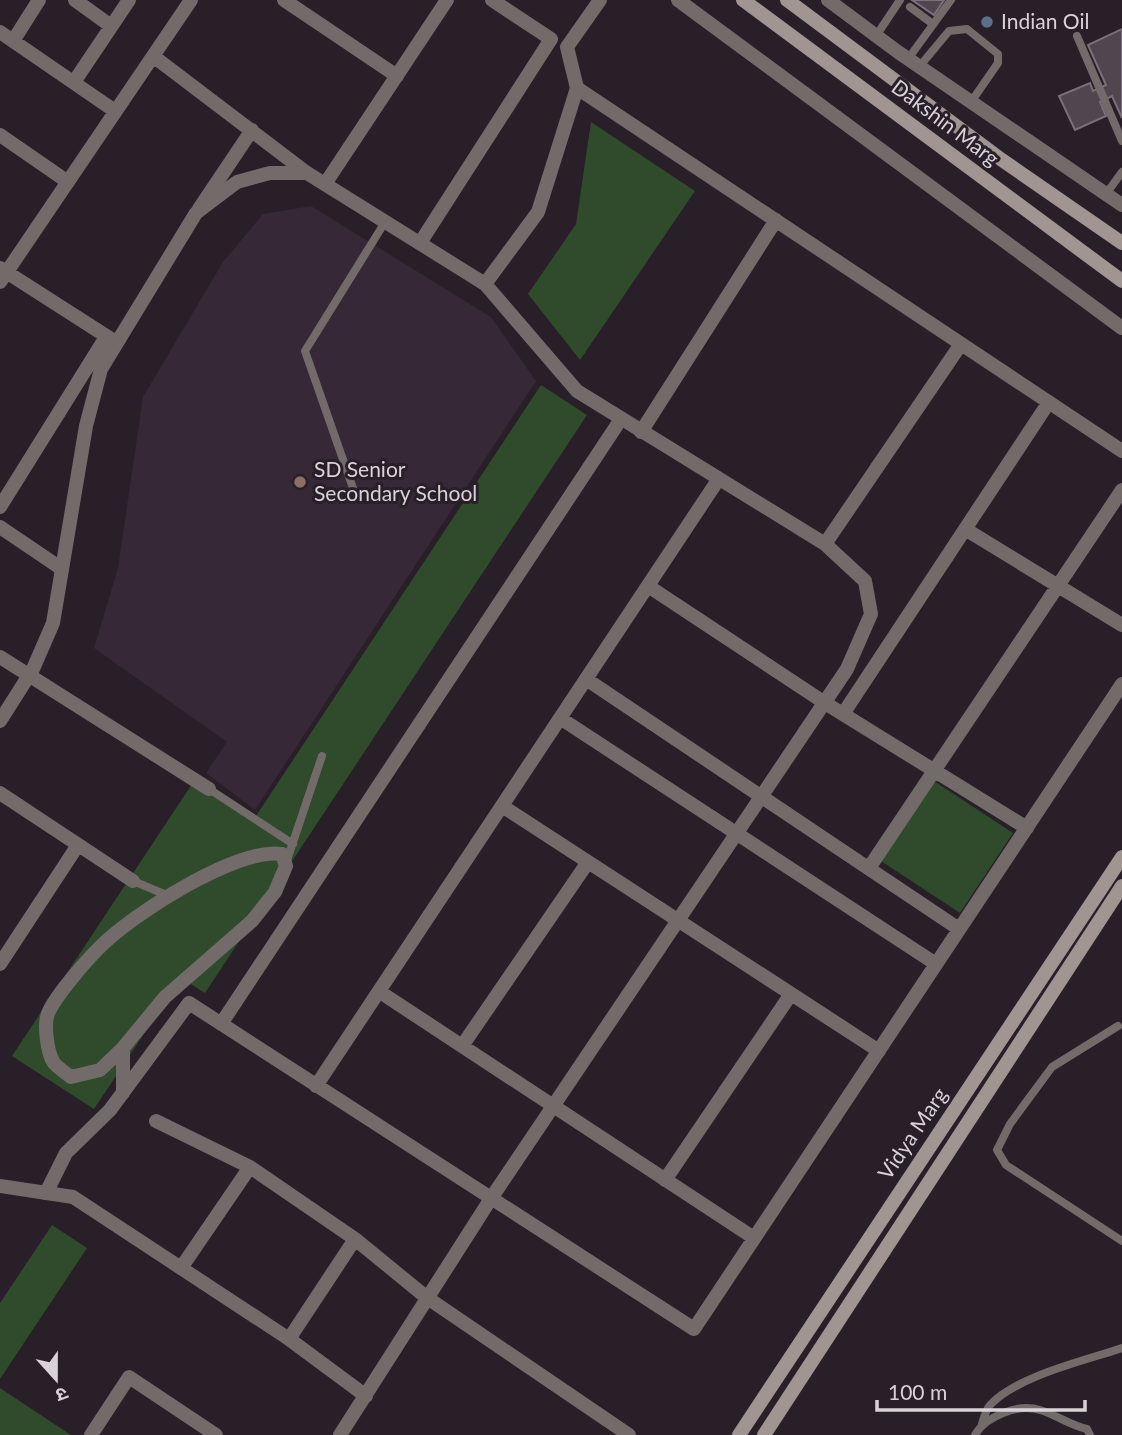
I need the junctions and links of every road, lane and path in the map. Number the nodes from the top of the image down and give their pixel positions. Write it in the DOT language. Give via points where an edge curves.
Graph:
graph roads {
  1 [pos="39,0"];
  2 [pos="75,0"];
  3 [pos="129,0"];
  4 [pos="284,0"];
  5 [pos="447,0"];
  6 [pos="492,0"];
  7 [pos="600,0"];
  8 [pos="678,0"];
  9 [pos="744,0"];
  10 [pos="787,0"];
  11 [pos="828,0"];
  12 [pos="901,0"];
  13 [pos="951,0"];
  14 [pos="185,2"];
  15 [pos="910,7"];
  16 [pos="933,24"];
  17 [pos="111,26"];
  18 [pos="0,32"];
  19 [pos="876,36"];
  20 [pos="1077,36"];
  21 [pos="551,39"];
  22 [pos="13,41"];
  23 [pos="566,47"];
  24 [pos="153,56"];
  25 [pos="914,63"];
  26 [pos="397,76"];
  27 [pos="74,82"];
  28 [pos="577,88"];
  29 [pos="971,102"];
  30 [pos="116,111"];
  31 [pos="252,130"];
  32 [pos="0,135"];
  33 [pos="1122,141"];
  34 [pos="1122,172"];
  35 [pos="307,173"];
  36 [pos="68,182"];
  37 [pos="326,184"];
  38 [pos="1106,194"];
  39 [pos="1122,205"];
  40 [pos="196,214"];
  41 [pos="776,220"];
  42 [pos="385,222"];
  43 [pos="419,243"];
  44 [pos="1122,243"];
  45 [pos="2,274"];
  46 [pos="1122,281"];
  47 [pos="485,284"];
  48 [pos="1122,328"];
  49 [pos="112,340"];
  50 [pos="961,344"];
  51 [pos="1049,402"];
  52 [pos="621,419"];
  53 [pos="641,432"];
  54 [pos="1122,451"];
  55 [pos="718,480"];
  56 [pos="1122,489"];
  57 [pos="354,491"];
  58 [pos="0,507"];
  59 [pos="0,527"];
  60 [pos="965,529"];
  61 [pos="825,544"];
  62 [pos="62,569"];
  63 [pos="1057,584"];
  64 [pos="648,586"];
  65 [pos="1122,625"];
  66 [pos="0,657"];
  67 [pos="30,675"];
  68 [pos="586,679"];
  69 [pos="1122,684"];
  70 [pos="825,704"];
  71 [pos="843,714"];
  72 [pos="560,718"];
  73 [pos="0,721"];
  74 [pos="322,756"];
  75 [pos="934,770"];
  76 [pos="209,789"];
  77 [pos="0,793"];
  78 [pos="763,797"];
  79 [pos="502,806"];
  80 [pos="1027,828"];
  81 [pos="738,832"];
  82 [pos="293,844"];
  83 [pos="78,845"];
  84 [pos="1122,857"];
  85 [pos="588,862"];
  86 [pos="286,866"];
  87 [pos="869,868"];
  88 [pos="133,881"];
  89 [pos="1122,887"];
  90 [pos="171,897"];
  91 [pos="679,921"];
  92 [pos="959,929"];
  93 [pos="0,964"];
  94 [pos="936,964"];
  95 [pos="380,992"];
  96 [pos="790,994"];
  97 [pos="221,1024"];
  98 [pos="1118,1026"];
  99 [pos="462,1046"];
  100 [pos="123,1048"];
  101 [pos="879,1051"];
  102 [pos="316,1086"];
  103 [pos="123,1093"];
  104 [pos="554,1106"];
  105 [pos="156,1121"];
  106 [pos="250,1167"];
  107 [pos="665,1180"];
  108 [pos="0,1186"];
  109 [pos="46,1193"];
  110 [pos="490,1200"];
  111 [pos="754,1238"];
  112 [pos="355,1239"];
  113 [pos="1121,1240"];
  114 [pos="181,1268"];
  115 [pos="426,1297"];
  116 [pos="289,1339"];
  117 [pos="1122,1348"];
  118 [pos="366,1396"];
  119 [pos="982,1424"];
  120 [pos="91,1435"];
  121 [pos="216,1435"];
  122 [pos="340,1435"];
  123 [pos="629,1435"];
  124 [pos="739,1435"];
  125 [pos="764,1435"];
  126 [pos="975,1435"];
  127 [pos="1090,1435"];
  1 -- 22 [label="street"];
  2 -- 17 [label="street"];
  3 -- 17 [label="street"];
  4 -- 26 [label="street"];
  5 -- 26 [label="street"];
  6 -- 21 [label="street"];
  7 -- 23 [label="street"];
  8 -- 48 [label="street"];
  9 -- 46 [label="main road, Dakshin Marg"];
  10 -- 44 [label="main road, Dakshin Marg"];
  11 -- 19 [label="street"];
  12 -- 19 [label="lane"];
  13 -- 16 [label="lane"];
  14 -- 24 [label="street"];
  15 -- 16 [label="lane"];
  16 -- 25 [label="lane"];
  17 -- 27 [label="street"];
  18 -- 22 [label="street"];
  19 -- 25 [label="street"];
  20 -- 33 [label="lane"];
  21 -- 23 [label="street"];
  21 -- 43 [label="street"];
  22 -- 27 [label="street"];
  23 -- 28 [label="street"];
  24 -- 30 [label="street"];
  24 -- 31 [label="street"];
  25 -- 29 [label="street"];
  25 -- 29 [label="lane" via="949,31 967,29 999,54 998,63"];
  26 -- 37 [label="street"];
  27 -- 30 [label="street"];
  28 -- 41 [label="street"];
  28 -- 47 [label="street" via="538,212"];
  29 -- 38 [label="street"];
  30 -- 36 [label="street"];
  31 -- 35 [label="street"];
  31 -- 40 [label="street"];
  32 -- 36 [label="street"];
  34 -- 38 [label="lane"];
  35 -- 37 [label="street"];
  35 -- 40 [label="street" via="270,173 237,182"];
  36 -- 45 [label="street"];
  37 -- 42 [label="street"];
  38 -- 39 [label="street"];
  40 -- 49 [label="street"];
  41 -- 50 [label="street"];
  41 -- 53 [label="street"];
  42 -- 43 [label="street"];
  42 -- 57 [label="lane" via="305,351"];
  43 -- 47 [label="street"];
  45 -- 49 [label="street"];
  47 -- 52 [label="street" via="577,391"];
  49 -- 58 [label="street"];
  49 -- 62 [label="street" via="86,426"];
  50 -- 51 [label="street"];
  50 -- 61 [label="street"];
  51 -- 54 [label="street"];
  51 -- 60 [label="street"];
  52 -- 53 [label="street"];
  52 -- 97 [label="street"];
  53 -- 55 [label="street"];
  55 -- 61 [label="street"];
  55 -- 64 [label="street"];
  56 -- 63 [label="street"];
  59 -- 62 [label="street"];
  60 -- 63 [label="street"];
  60 -- 71 [label="street"];
  61 -- 70 [label="street" via="865,581 870,614 847,669"];
  62 -- 67 [label="street" via="53,623"];
  63 -- 65 [label="street"];
  63 -- 75 [label="street"];
  64 -- 68 [label="street"];
  64 -- 70 [label="street"];
  66 -- 67 [label="street"];
  67 -- 73 [label="street"];
  67 -- 76 [label="street"];
  68 -- 72 [label="street"];
  68 -- 78 [label="street"];
  69 -- 80 [label="street"];
  70 -- 71 [label="street"];
  70 -- 78 [label="street"];
  71 -- 75 [label="street"];
  72 -- 79 [label="street"];
  72 -- 81 [label="street"];
  74 -- 82 [label="lane"];
  75 -- 80 [label="street"];
  75 -- 87 [label="street"];
  76 -- 82 [label="lane"];
  77 -- 83 [label="street"];
  78 -- 81 [label="street"];
  78 -- 87 [label="street"];
  79 -- 85 [label="street"];
  79 -- 95 [label="street"];
  80 -- 92 [label="street"];
  81 -- 91 [label="street"];
  81 -- 94 [label="street"];
  82 -- 86 [label="lane"];
  83 -- 88 [label="street"];
  83 -- 93 [label="street"];
  84 -- 124 [label="main road, Vidya Marg"];
  85 -- 91 [label="street"];
  85 -- 99 [label="street"];
  86 -- 90 [label="street" via="282,854 267,852 209,872"];
  86 -- 100 [label="street" via="275,892 252,921 165,997"];
  87 -- 92 [label="street"];
  88 -- 90 [label="lane"];
  89 -- 125 [label="main road, Vidya Marg"];
  90 -- 100 [label="street" via="99,947 48,1012 46,1033 53,1062 71,1077 100,1070"];
  91 -- 96 [label="street"];
  91 -- 104 [label="street"];
  92 -- 94 [label="street"];
  94 -- 101 [label="street"];
  95 -- 99 [label="street"];
  95 -- 102 [label="street"];
  96 -- 101 [label="street"];
  96 -- 107 [label="street"];
  97 -- 102 [label="street"];
  97 -- 103 [label="street" via="190,1003"];
  98 -- 113 [label="lane" via="1052,1067 1010,1124 997,1150 1006,1165"];
  99 -- 104 [label="street"];
  100 -- 103 [label="street"];
  101 -- 111 [label="street"];
  102 -- 110 [label="street"];
  103 -- 109 [label="street" via="66,1153"];
  104 -- 107 [label="street"];
  104 -- 110 [label="street"];
  105 -- 106 [label="street"];
  106 -- 112 [label="street"];
  106 -- 114 [label="street"];
  107 -- 111 [label="street"];
  108 -- 109 [label="street"];
  109 -- 114 [label="street" via="74,1197"];
  110 -- 111 [label="street" via="694,1329"];
  110 -- 115 [label="street"];
  112 -- 115 [label="street"];
  112 -- 116 [label="street"];
  114 -- 116 [label="street"];
  115 -- 118 [label="street"];
  115 -- 123 [label="street"];
  116 -- 118 [label="street"];
  117 -- 119 [label="lane" via="1036,1378 1006,1394 989,1405"];
  118 -- 122 [label="street"];
  119 -- 126 [label="lane"];
  119 -- 127 [label="lane" via="1004,1412 1038,1409 1087,1429"];
  120 -- 121 [label="street" via="129,1377"];
}
